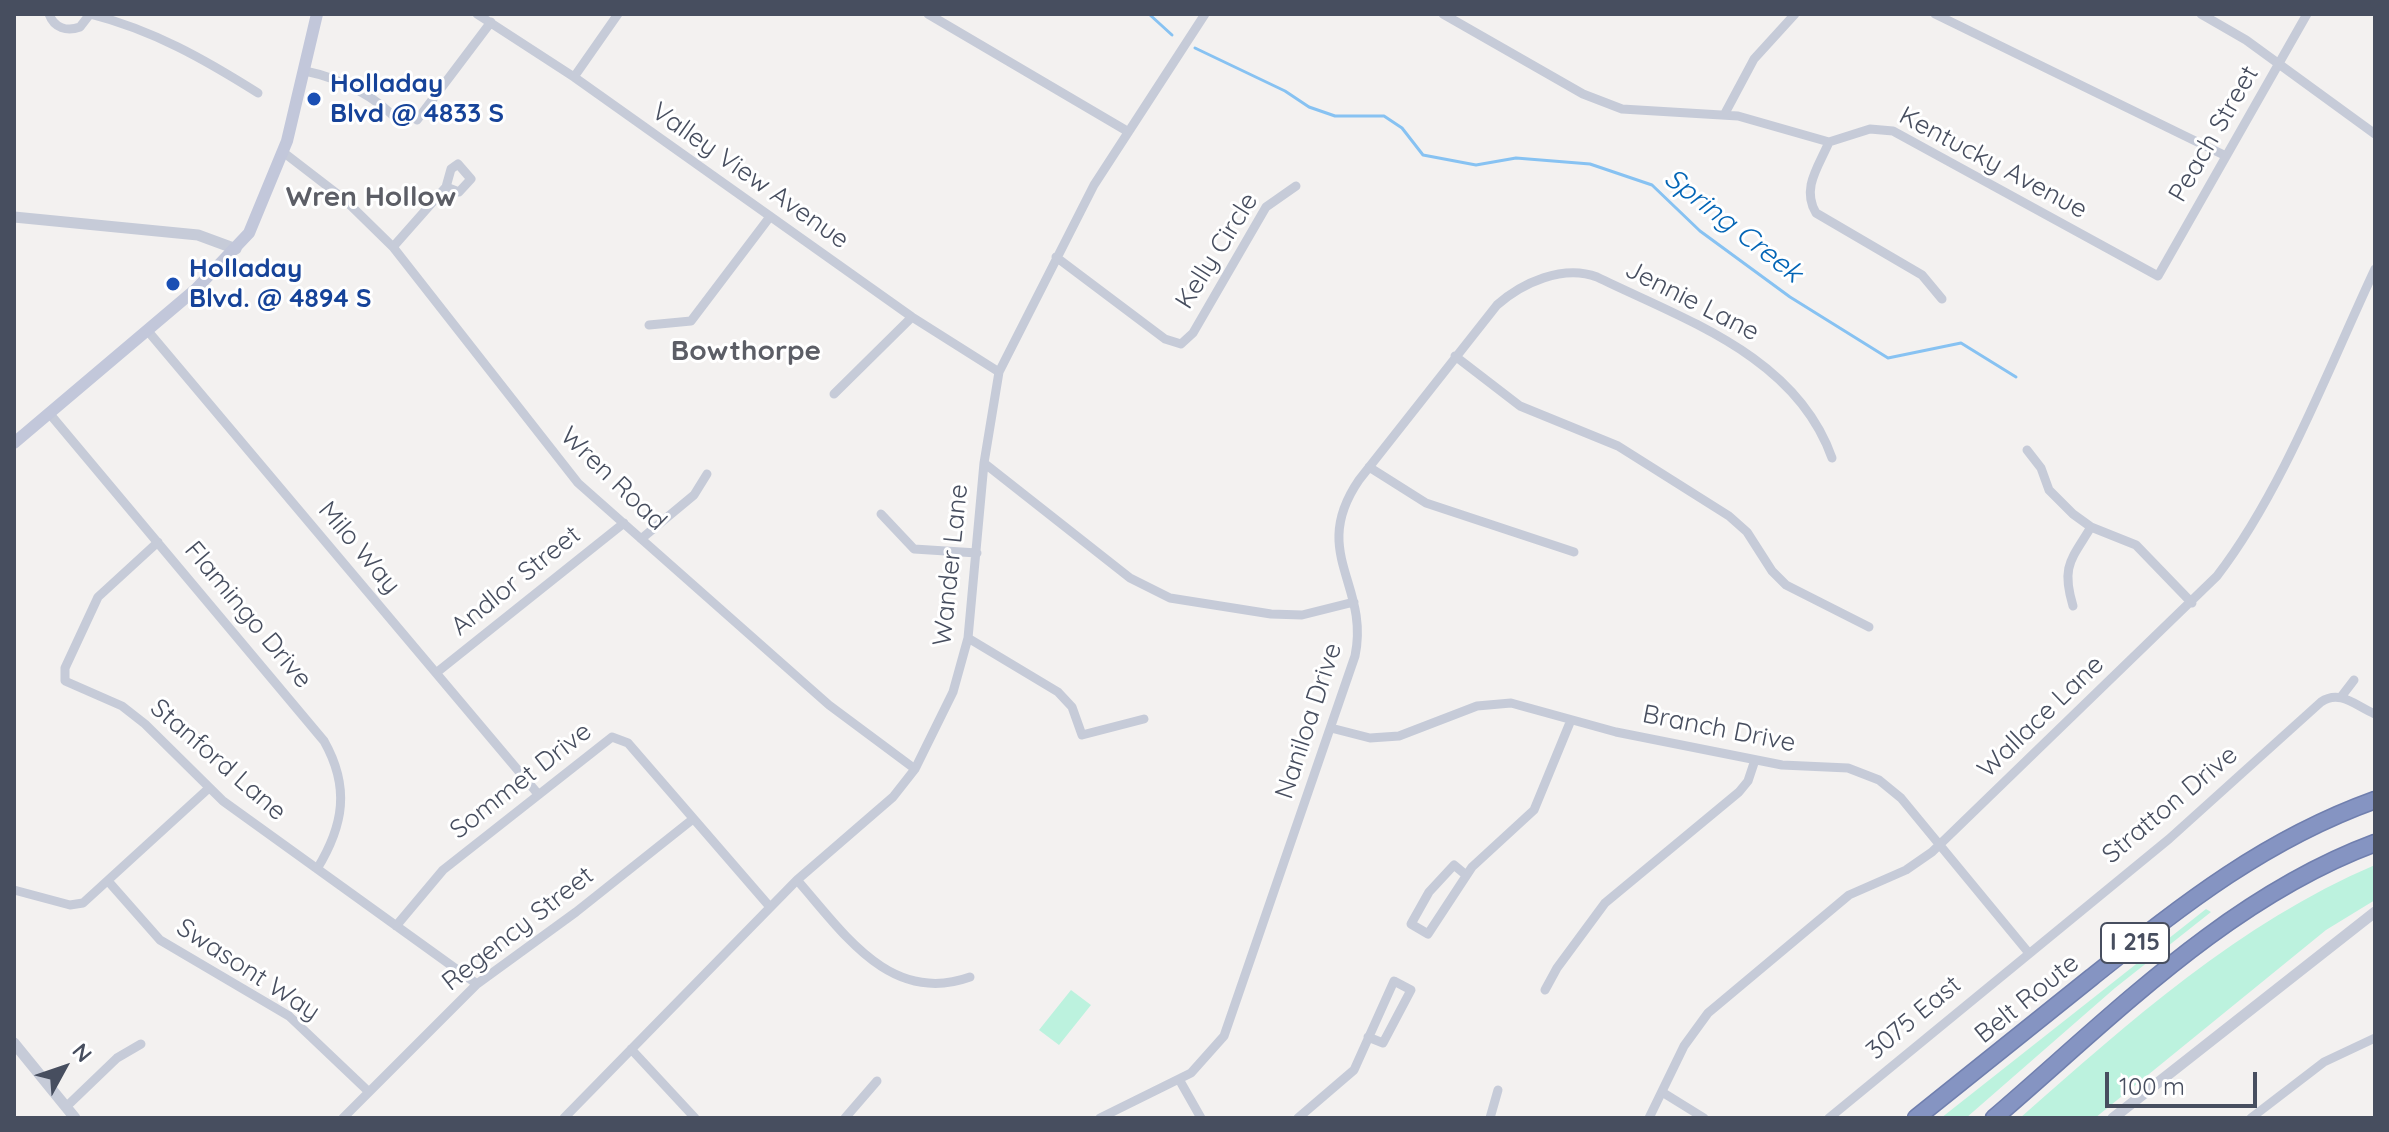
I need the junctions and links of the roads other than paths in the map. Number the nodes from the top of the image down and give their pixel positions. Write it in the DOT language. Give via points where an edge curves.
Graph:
graph roads {
  1 [pos="49,14"];
  2 [pos="317,14"];
  3 [pos="477,14"];
  4 [pos="618,14"];
  5 [pos="928,14"];
  6 [pos="1205,14"];
  7 [pos="1443,14"];
  8 [pos="1795,14"];
  9 [pos="1935,14"];
  10 [pos="2201,14"];
  11 [pos="2307,14"];
  12 [pos="491,22"];
  13 [pos="2279,65"];
  14 [pos="305,71"];
  15 [pos="574,77"];
  16 [pos="258,93"];
  17 [pos="1724,115"];
  18 [pos="417,120"];
  19 [pos="401,124"];
  20 [pos="1127,131"];
  21 [pos="2375,134"];
  22 [pos="1829,142"];
  23 [pos="283,152"];
  24 [pos="2226,156"];
  25 [pos="1296,186"];
  26 [pos="446,187"];
  27 [pos="14,217"];
  28 [pos="769,218"];
  29 [pos="393,247"];
  30 [pos="236,249"];
  31 [pos="1056,257"];
  32 [pos="2375,269"];
  33 [pos="1579,273"];
  34 [pos="2158,276"];
  35 [pos="1942,299"];
  36 [pos="912,317"];
  37 [pos="649,325"];
  38 [pos="147,330"];
  39 [pos="1455,356"];
  40 [pos="999,372"];
  41 [pos="834,394"];
  42 [pos="49,413"];
  43 [pos="14,443"];
  44 [pos="2027,450"];
  45 [pos="1832,458"];
  46 [pos="984,463"];
  47 [pos="1369,467"];
  48 [pos="707,474"];
  49 [pos="881,514"];
  50 [pos="624,523"];
  51 [pos="2091,527"];
  52 [pos="641,539"];
  53 [pos="158,542"];
  54 [pos="1574,552"];
  55 [pos="977,553"];
  56 [pos="1354,602"];
  57 [pos="2192,603"];
  58 [pos="2073,606"];
  59 [pos="1869,627"];
  60 [pos="968,638"];
  61 [pos="436,673"];
  62 [pos="2354,680"];
  63 [pos="2341,697"];
  64 [pos="2375,714"];
  65 [pos="1144,719"];
  66 [pos="1571,720"];
  67 [pos="1331,728"];
  68 [pos="1755,760"];
  69 [pos="915,769"];
  70 [pos="209,788"];
  71 [pos="538,794"];
  72 [pos="2375,797"];
  73 [pos="693,819"];
  74 [pos="2375,843"];
  75 [pos="1939,845"];
  76 [pos="317,869"];
  77 [pos="1469,871"];
  78 [pos="797,880"];
  79 [pos="108,881"];
  80 [pos="14,890"];
  81 [pos="770,907"];
  82 [pos="2373,917"];
  83 [pos="396,926"];
  84 [pos="2028,952"];
  85 [pos="970,977"];
  86 [pos="477,984"];
  87 [pos="1545,990"];
  88 [pos="1368,1037"];
  89 [pos="2375,1038"];
  90 [pos="14,1043"];
  91 [pos="141,1044"];
  92 [pos="631,1049"];
  93 [pos="877,1081"];
  94 [pos="1180,1081"];
  95 [pos="1498,1090"];
  96 [pos="369,1092"];
  97 [pos="1662,1092"];
  98 [pos="66,1107"];
  99 [pos="75,1118"];
  100 [pos="343,1118"];
  101 [pos="564,1118"];
  102 [pos="695,1118"];
  103 [pos="845,1118"];
  104 [pos="1100,1118"];
  105 [pos="1201,1118"];
  106 [pos="1298,1118"];
  107 [pos="1490,1118"];
  108 [pos="1649,1118"];
  109 [pos="1704,1118"];
  110 [pos="1829,1118"];
  111 [pos="1916,1118"];
  112 [pos="1994,1118"];
  113 [pos="2113,1118"];
  114 [pos="2251,1118"];
  1 -- 16 [label="street" via="64,29 80,27 90,14 133,25 177,44"];
  2 -- 14 [label="main road"];
  3 -- 12 [label="street, Valley View Avenue"];
  4 -- 15 [label="street"];
  5 -- 20 [label="street"];
  6 -- 20 [label="street, Wander Lane"];
  7 -- 17 [label="street" via="1610,106 1635,112"];
  8 -- 17 [label="street" via="1754,59"];
  9 -- 24 [label="street"];
  10 -- 13 [label="street"];
  11 -- 13 [label="street, Peach Street"];
  12 -- 15 [label="street, Valley View Avenue"];
  12 -- 18 [label="street"];
  13 -- 21 [label="street"];
  13 -- 24 [label="street, Peach Street"];
  14 -- 19 [label="street" via="338,79"];
  14 -- 23 [label="main road"];
  15 -- 28 [label="street, Valley View Avenue"];
  17 -- 22 [label="street"];
  20 -- 31 [label="street, Wander Lane"];
  22 -- 34 [label="street, Kentucky Avenue" via="1870,129 1893,131"];
  22 -- 35 [label="street" via="1808,195 1816,213 1922,275"];
  23 -- 29 [label="street, Wren Road" via="344,199"];
  23 -- 30 [label="main road" via="259,214"];
  24 -- 34 [label="street, Peach Street"];
  25 -- 31 [label="street, Kelly Circle" via="1266,207 1193,333 1181,344 1165,339"];
  26 -- 29 [label="street"];
  27 -- 30 [label="street" via="198,235"];
  28 -- 36 [label="street, Valley View Avenue"];
  28 -- 37 [label="street" via="691,321"];
  29 -- 50 [label="street, Wren Road" via="559,462"];
  30 -- 38 [label="main road"];
  31 -- 40 [label="street, Wander Lane"];
  32 -- 57 [label="street, Wallace Lane" via="2260,510 2229,561"];
  33 -- 39 [label="street, Naniloa Drive" via="1548,277 1512,293"];
  33 -- 45 [label="street, Jennie Lane" via="1747,351 1792,395 1822,433"];
  36 -- 40 [label="street, Valley View Avenue"];
  36 -- 41 [label="street"];
  38 -- 42 [label="main road"];
  38 -- 61 [label="street, Milo Way"];
  39 -- 47 [label="street, Naniloa Drive"];
  39 -- 59 [label="street" via="1520,406 1618,446 1729,516 1786,585"];
  40 -- 46 [label="street, Wander Lane"];
  42 -- 43 [label="main road"];
  42 -- 53 [label="street, Flamingo Drive"];
  44 -- 51 [label="street" via="2052,494"];
  46 -- 55 [label="street, Wander Lane"];
  46 -- 56 [label="street" via="1130,578 1170,598 1287,615"];
  47 -- 54 [label="street" via="1426,503"];
  47 -- 56 [label="street, Naniloa Drive" via="1347,498 1337,532 1340,564"];
  48 -- 52 [label="street" via="694,495"];
  49 -- 55 [label="street" via="914,549"];
  50 -- 52 [label="street, Wren Road"];
  50 -- 61 [label="street, Andlor Street"];
  51 -- 57 [label="street" via="2136,545"];
  51 -- 58 [label="street" via="2068,566"];
  52 -- 69 [label="street, Wren Road" via="829,705"];
  53 -- 70 [label="street, Stanford Lane" via="98,597 65,668 65,681 122,706"];
  53 -- 76 [label="street, Flamingo Drive" via="306,718 334,759 341,817"];
  55 -- 60 [label="street, Wander Lane"];
  56 -- 67 [label="street, Naniloa Drive" via="1358,645"];
  57 -- 75 [label="street, Wallace Lane"];
  60 -- 65 [label="street" via="1058,692 1072,707 1082,735"];
  60 -- 69 [label="street, Wander Lane" via="953,692"];
  61 -- 71 [label="street, Milo Way"];
  62 -- 63 [label="street, Stratton Drive"];
  63 -- 64 [label="street"];
  63 -- 84 [label="street, Stratton Drive" via="2321,702 2169,839"];
  66 -- 67 [label="street, Branch Drive" via="1502,702 1477,706 1399,736 1370,738"];
  66 -- 68 [label="street, Branch Drive"];
  66 -- 77 [label="street" via="1534,810"];
  67 -- 94 [label="street, Naniloa Drive" via="1228,1025 1210,1055"];
  68 -- 75 [label="street, Branch Drive" via="1864,773 1894,791"];
  68 -- 87 [label="street" via="1739,792 1599,910"];
  69 -- 78 [label="street, Wander Lane" via="893,797"];
  70 -- 76 [label="street, Stanford Lane"];
  70 -- 79 [label="street"];
  71 -- 73 [label="street, Sommet Drive" via="603,741 616,737 628,743"];
  71 -- 83 [label="street, Sommet Drive" via="443,870"];
  72 -- 111 [label="highway, Belt Route / I 215" via="2231,871"];
  73 -- 81 [label="street, Sommet Drive"];
  73 -- 86 [label="street, Regency Street"];
  74 -- 112 [label="highway, I 215" via="2281,888 2229,921"];
  75 -- 84 [label="street, Branch Drive"];
  75 -- 97 [label="street, Wallace Lane" via="1906,870 1854,891 1715,1006 1689,1037"];
  76 -- 83 [label="street, Stanford Lane"];
  77 -- 77 [label="street" via="1428,934 1411,924 1429,892 1454,865"];
  78 -- 81 [label="street, Wander Lane"];
  78 -- 85 [label="street" via="878,967 928,983 948,985"];
  79 -- 80 [label="street" via="75,906"];
  79 -- 96 [label="street, Swasont Way" via="160,940 289,1016"];
  81 -- 92 [label="street, Wander Lane"];
  82 -- 113 [label="street" via="2298,969"];
  83 -- 86 [label="street, Stanford Lane"];
  84 -- 110 [label="street, 3075 East"];
  86 -- 96 [label="street, Regency Street"];
  88 -- 88 [label="street" via="1383,1043 1411,990 1394,981"];
  88 -- 106 [label="street" via="1361,1060 1348,1076"];
  89 -- 114 [label="street" via="2324,1062"];
  90 -- 98 [label="street"];
  91 -- 98 [label="street" via="117,1058"];
  92 -- 101 [label="street, Wander Lane"];
  92 -- 102 [label="street"];
  93 -- 103 [label="street"];
  94 -- 104 [label="street, Naniloa Drive"];
  94 -- 105 [label="street"];
  95 -- 107 [label="street"];
  96 -- 100 [label="street, Regency Street"];
  97 -- 108 [label="street, Wallace Lane"];
  97 -- 109 [label="street"];
  98 -- 99 [label="street"];
}
